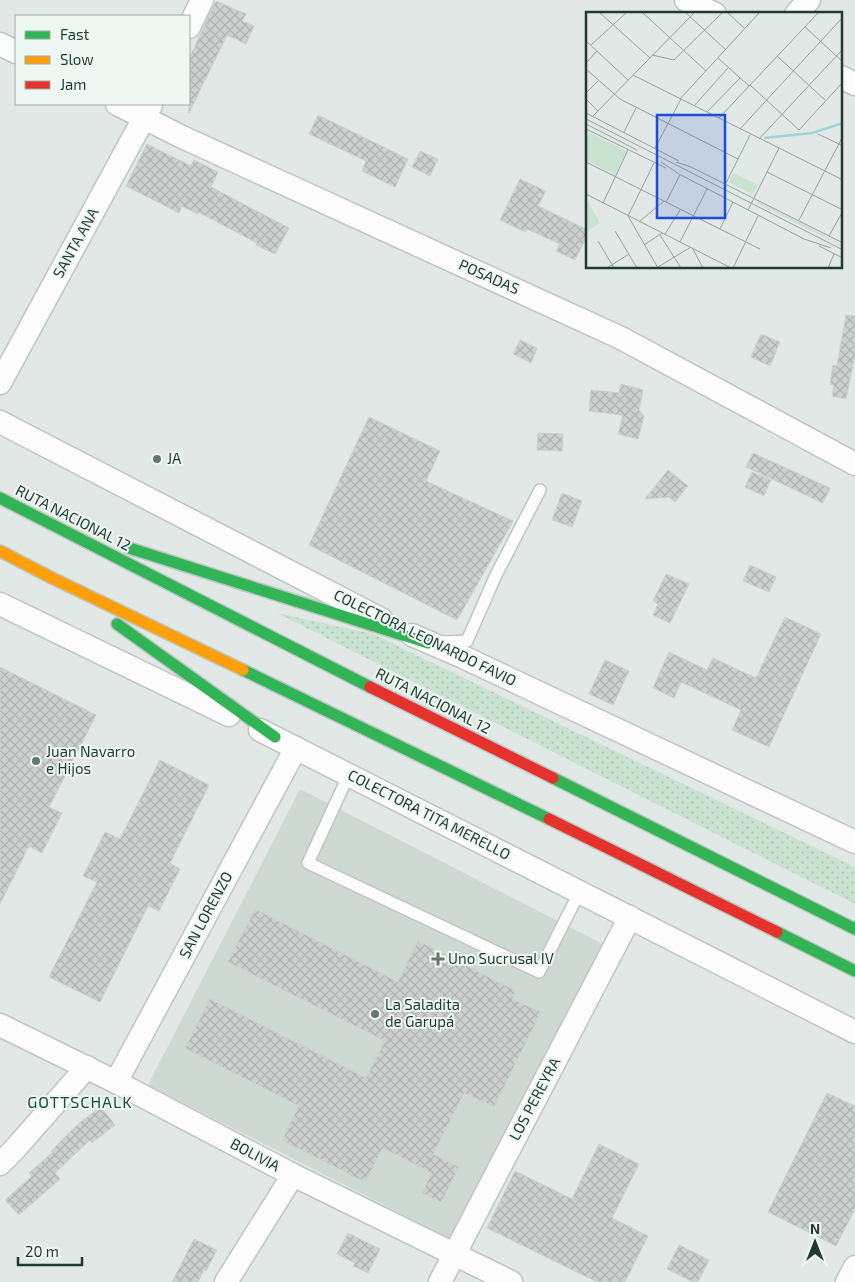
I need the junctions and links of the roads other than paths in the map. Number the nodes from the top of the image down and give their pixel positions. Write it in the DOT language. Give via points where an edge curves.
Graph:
graph roads {
  1 [pos="202,0"];
  2 [pos="686,0"];
  3 [pos="810,0"];
  4 [pos="711,12"];
  5 [pos="798,12"];
  6 [pos="190,25"];
  7 [pos="0,44"];
  8 [pos="15,52"];
  9 [pos="842,78"];
  10 [pos="855,84"];
  11 [pos="121,105"];
  12 [pos="148,111"];
  13 [pos="0,383"];
  14 [pos="0,422"];
  15 [pos="855,464"];
  16 [pos="540,490"];
  17 [pos="0,498"];
  18 [pos="53,524"];
  19 [pos="0,551"];
  20 [pos="52,578"];
  21 [pos="0,604"];
  22 [pos="428,642"];
  23 [pos="275,737"];
  24 [pos="296,748"];
  25 [pos="349,774"];
  26 [pos="855,842"];
  27 [pos="580,892"];
  28 [pos="630,917"];
  29 [pos="855,929"];
  30 [pos="855,971"];
  31 [pos="0,1025"];
  32 [pos="855,1032"];
  33 [pos="87,1067"];
  34 [pos="116,1082"];
  35 [pos="0,1164"];
  36 [pos="293,1175"];
  37 [pos="454,1254"];
  38 [pos="855,1267"];
  39 [pos="226,1282"];
  40 [pos="440,1282"];
  41 [pos="511,1282"];
  42 [pos="848,1282"];
  1 -- 6 [label="street"];
  2 -- 4 [label="street"];
  3 -- 5 [label="street"];
  7 -- 8 [label="street"];
  9 -- 10 [label="street"];
  11 -- 12 [label="street, POSADAS"];
  12 -- 13 [label="street, SANTA ANA"];
  12 -- 15 [label="street, POSADAS" via="180,136 621,338"];
  14 -- 22 [label="street, COLECTORA LEONARDO FAVIO"];
  16 -- 22 [label="lane" via="496,575 467,642"];
  17 -- 18 [label="highway, RUTA NACIONAL 12"];
  18 -- 22 [label="highway"];
  18 -- 29 [label="highway, RUTA NACIONAL 12"];
  19 -- 20 [label="highway"];
  20 -- 23 [label="highway"];
  20 -- 30 [label="highway" via="401,746"];
  21 -- 23 [label="street, COLECTORA TITA MERELLO"];
  22 -- 26 [label="street, COLECTORA LEONARDO FAVIO"];
  23 -- 24 [label="street, COLECTORA TITA MERELLO"];
  24 -- 25 [label="street, COLECTORA TITA MERELLO"];
  24 -- 34 [label="street, SAN LORENZO"];
  25 -- 27 [label="street, COLECTORA TITA MERELLO"];
  25 -- 27 [label="lane" via="308,863 539,972"];
  27 -- 28 [label="street, COLECTORA TITA MERELLO"];
  28 -- 32 [label="street, COLECTORA TITA MERELLO"];
  28 -- 37 [label="street, LOS PEREYRA"];
  31 -- 33 [label="street, BOLIVIA"];
  33 -- 34 [label="street, BOLIVIA"];
  33 -- 35 [label="street"];
  34 -- 36 [label="street, BOLIVIA"];
  36 -- 37 [label="street, BOLIVIA"];
  36 -- 39 [label="street"];
  37 -- 40 [label="street, LOS PEREYRA"];
  37 -- 41 [label="street, BOLIVIA"];
  38 -- 42 [label="street"];
}
